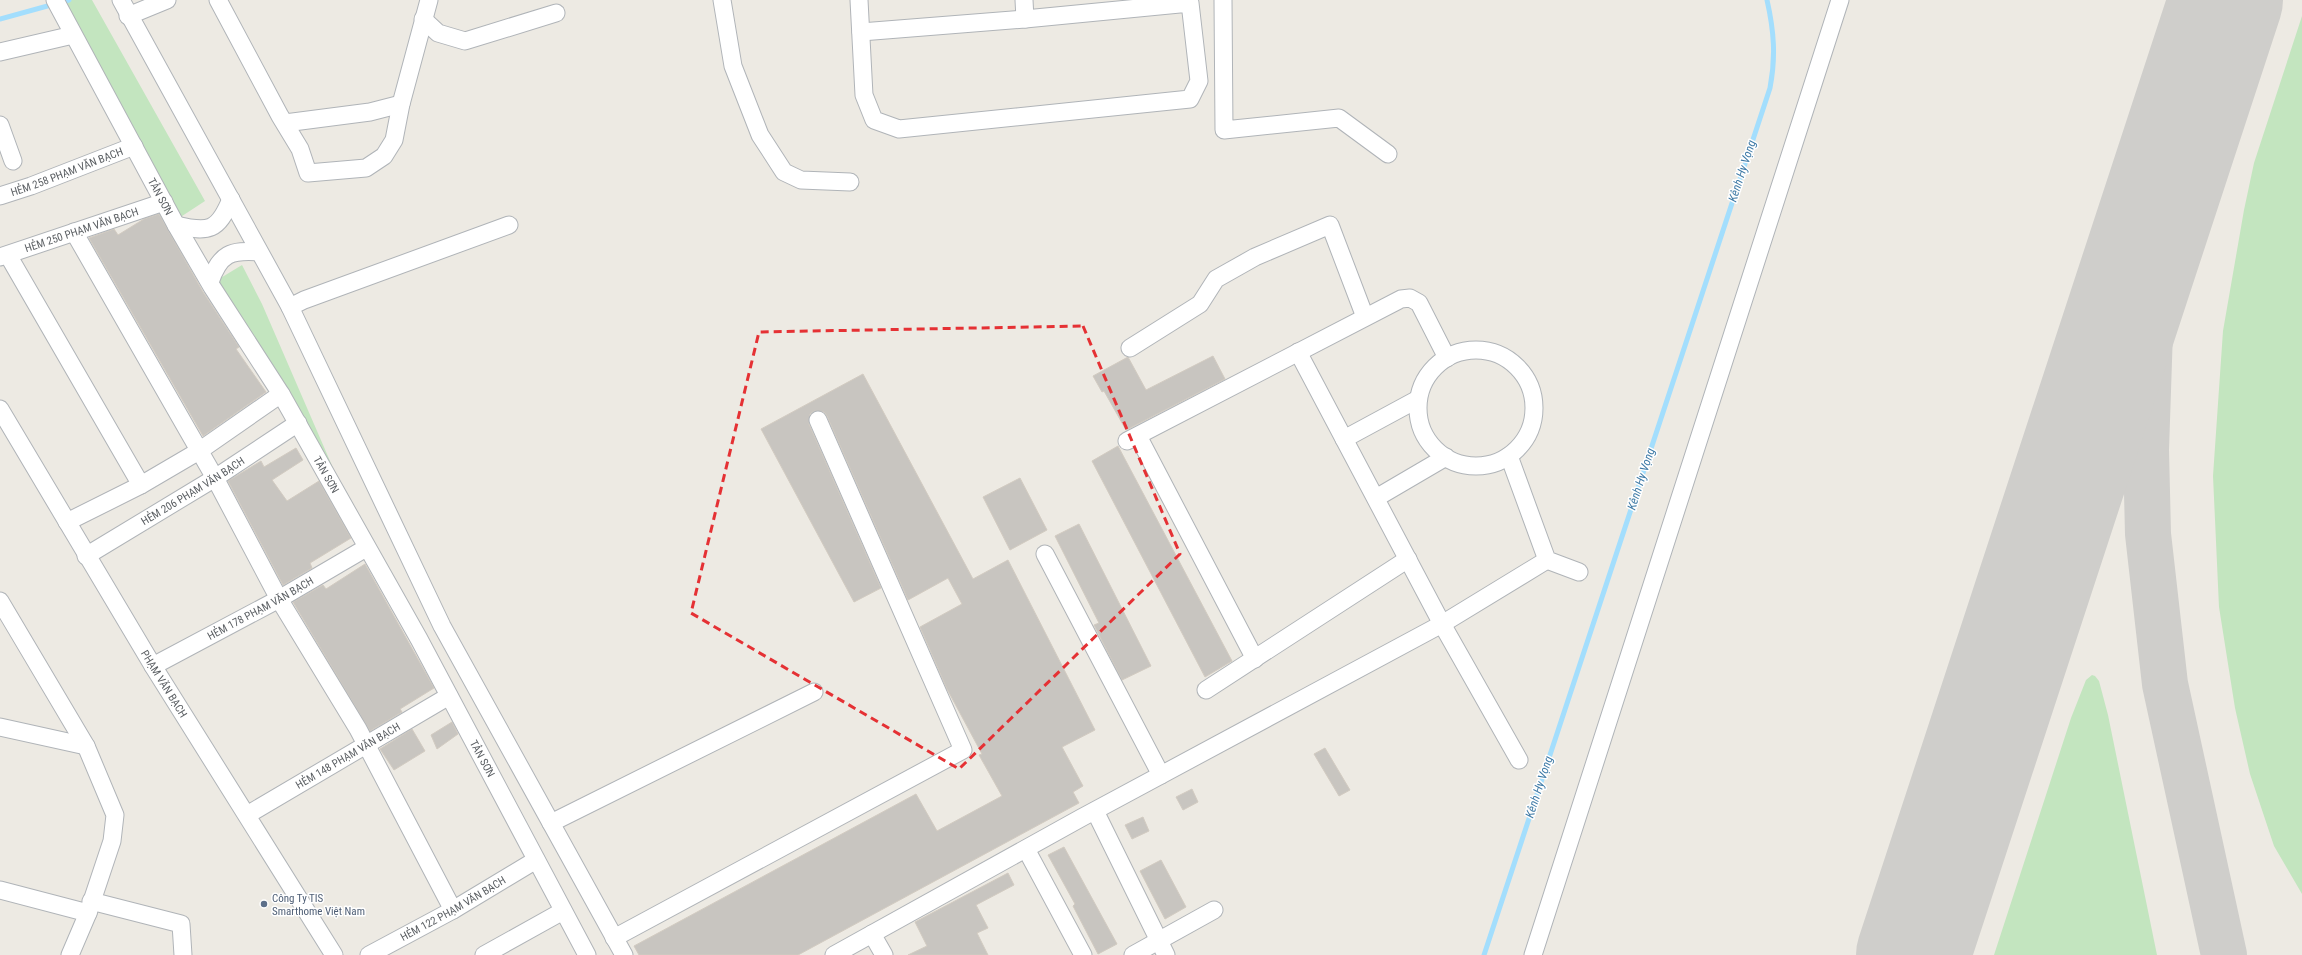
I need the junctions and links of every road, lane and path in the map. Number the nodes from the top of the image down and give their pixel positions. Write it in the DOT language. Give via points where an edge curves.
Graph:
graph roads {
  1 [pos="55,0"];
  2 [pos="167,0"];
  3 [pos="218,0"];
  4 [pos="429,0"];
  5 [pos="722,0"];
  6 [pos="859,0"];
  7 [pos="1024,0"];
  8 [pos="1223,0"];
  9 [pos="1840,0"];
  10 [pos="125,8"];
  11 [pos="556,13"];
  12 [pos="423,19"];
  13 [pos="1025,19"];
  14 [pos="861,32"];
  15 [pos="73,35"];
  16 [pos="0,52"];
  17 [pos="401,104"];
  18 [pos="285,123"];
  19 [pos="0,125"];
  20 [pos="134,146"];
  21 [pos="1388,154"];
  22 [pos="13,161"];
  23 [pos="850,182"];
  24 [pos="0,196"];
  25 [pos="231,199"];
  26 [pos="164,202"];
  27 [pos="176,225"];
  28 [pos="509,225"];
  29 [pos="74,232"];
  30 [pos="259,252"];
  31 [pos="4,256"];
  32 [pos="210,282"];
  33 [pos="290,307"];
  34 [pos="1365,318"];
  35 [pos="1130,348"];
  36 [pos="1298,352"];
  37 [pos="1447,358"];
  38 [pos="281,394"];
  39 [pos="1418,399"];
  40 [pos="0,409"];
  41 [pos="818,420"];
  42 [pos="298,422"];
  43 [pos="1344,439"];
  44 [pos="199,451"];
  45 [pos="1509,456"];
  46 [pos="1446,457"];
  47 [pos="215,478"];
  48 [pos="141,485"];
  49 [pos="1376,498"];
  50 [pos="67,522"];
  51 [pos="366,548"];
  52 [pos="1045,554"];
  53 [pos="86,556"];
  54 [pos="1408,558"];
  55 [pos="1547,560"];
  56 [pos="1579,572"];
  57 [pos="279,599"];
  58 [pos="0,601"];
  59 [pos="1442,624"];
  60 [pos="442,626"];
  61 [pos="419,639"];
  62 [pos="1255,658"];
  63 [pos="153,666"];
  64 [pos="465,669"];
  65 [pos="445,689"];
  66 [pos="1206,690"];
  67 [pos="814,692"];
  68 [pos="0,727"];
  69 [pos="366,744"];
  70 [pos="86,746"];
  71 [pos="1519,760"];
  72 [pos="1161,775"];
  73 [pos="1095,811"];
  74 [pos="247,815"];
  75 [pos="552,823"];
  76 [pos="1026,849"];
  77 [pos="536,860"];
  78 [pos="0,890"];
  79 [pos="90,907"];
  80 [pos="453,910"];
  81 [pos="1214,910"];
  82 [pos="563,912"];
  83 [pos="872,934"];
  84 [pos="614,938"];
  85 [pos="1163,948"];
  86 [pos="858,950"];
  87 [pos="70,955"];
  88 [pos="183,955"];
  89 [pos="334,955"];
  90 [pos="368,955"];
  91 [pos="484,955"];
  92 [pos="587,955"];
  93 [pos="624,955"];
  94 [pos="834,955"];
  95 [pos="884,955"];
  96 [pos="1083,955"];
  97 [pos="1134,955"];
  98 [pos="1533,955"];
  1 -- 15 [label="street, TÂN SƠN"];
  2 -- 10 [label="street"];
  3 -- 18 [label="street"];
  4 -- 12 [label="street"];
  5 -- 23 [label="street" via="733,66 760,135 784,172 801,180"];
  6 -- 14 [label="street"];
  7 -- 13 [label="street"];
  8 -- 21 [label="street" via="1224,130 1339,118"];
  9 -- 98 [label="street"];
  10 -- 25 [label="street"];
  11 -- 12 [label="street" via="465,41 438,33"];
  12 -- 17 [label="street"];
  13 -- 14 [label="street"];
  13 -- 14 [label="street" via="1190,3 1199,81 1190,99 898,129 874,120 864,95"];
  15 -- 16 [label="street"];
  15 -- 20 [label="street, TÂN SƠN"];
  17 -- 18 [label="street" via="370,112"];
  17 -- 18 [label="street" via="394,140 384,156 366,168 308,173 300,149"];
  19 -- 22 [label="street"];
  20 -- 24 [label="street, HẺM 258 PHẠM VĂN BẠCH"];
  20 -- 26 [label="street, TÂN SƠN"];
  25 -- 27 [label="street" via="223,218 212,227 198,230"];
  25 -- 30 [label="street"];
  26 -- 27 [label="street, TÂN SƠN"];
  26 -- 29 [label="street, HẺM 250 PHẠM VĂN BẠCH"];
  27 -- 32 [label="street, TÂN SƠN"];
  28 -- 33 [label="street"];
  29 -- 31 [label="street, HẺM 250 PHẠM VĂN BẠCH"];
  29 -- 44 [label="street"];
  30 -- 32 [label="street" via="238,251 226,255 215,268"];
  30 -- 33 [label="street"];
  31 -- 48 [label="street"];
  32 -- 38 [label="street, TÂN SƠN"];
  33 -- 60 [label="street"];
  34 -- 35 [label="street" via="1330,225 1255,258 1216,279 1200,304"];
  34 -- 36 [label="street"];
  34 -- 37 [label="street" via="1401,299 1410,298 1419,303"];
  36 -- 43 [label="street"];
  36 -- 62 [label="street" via="1132,439"];
  37 -- 39 [label="street" via="1436,365 1424,381"];
  37 -- 45 [label="street" via="1471,349 1490,350 1508,358 1522,371 1532,387 1535,407 1523,443"];
  38 -- 42 [label="street, TÂN SƠN"];
  38 -- 44 [label="street"];
  39 -- 43 [label="street"];
  39 -- 46 [label="street" via="1418,418 1425,437 1437,452"];
  40 -- 50 [label="street, PHẠM VĂN BẠCH"];
  41 -- 84 [label="street" via="963,750"];
  42 -- 47 [label="street, HẺM 206 PHẠM VĂN BẠCH"];
  42 -- 51 [label="street, TÂN SƠN"];
  43 -- 49 [label="street"];
  44 -- 47 [label="street"];
  44 -- 48 [label="street"];
  45 -- 46 [label="street" via="1491,465 1472,466 1453,462"];
  45 -- 55 [label="street"];
  46 -- 49 [label="street"];
  47 -- 53 [label="street, HẺM 206 PHẠM VĂN BẠCH"];
  47 -- 57 [label="street"];
  48 -- 50 [label="street"];
  49 -- 54 [label="street"];
  50 -- 53 [label="street, PHẠM VĂN BẠCH"];
  51 -- 57 [label="street, HẺM 178 PHẠM VĂN BẠCH"];
  51 -- 61 [label="street, TÂN SƠN"];
  52 -- 72 [label="street"];
  53 -- 63 [label="street, PHẠM VĂN BẠCH"];
  54 -- 59 [label="street"];
  54 -- 62 [label="street"];
  55 -- 56 [label="street"];
  55 -- 59 [label="street"];
  57 -- 63 [label="street, HẺM 178 PHẠM VĂN BẠCH"];
  57 -- 69 [label="street"];
  58 -- 70 [label="street"];
  59 -- 71 [label="street"];
  59 -- 72 [label="street"];
  60 -- 61 [label="street" via="435,640 428,642"];
  60 -- 64 [label="street"];
  61 -- 65 [label="street, TÂN SƠN"];
  62 -- 66 [label="street"];
  63 -- 74 [label="street, PHẠM VĂN BẠCH"];
  64 -- 65 [label="street, HẺM 148 PHẠM VĂN BẠCH" via="456,668 450,671"];
  64 -- 75 [label="street"];
  65 -- 69 [label="street, HẺM 148 PHẠM VĂN BẠCH"];
  65 -- 77 [label="street, TÂN SƠN"];
  67 -- 75 [label="street"];
  68 -- 70 [label="street"];
  69 -- 74 [label="street, HẺM 148 PHẠM VĂN BẠCH"];
  69 -- 80 [label="street"];
  70 -- 79 [label="street" via="115,815 112,841"];
  72 -- 73 [label="street"];
  73 -- 76 [label="street"];
  73 -- 85 [label="street"];
  74 -- 89 [label="street, PHẠM VĂN BẠCH"];
  75 -- 84 [label="street"];
  76 -- 83 [label="street"];
  76 -- 96 [label="street"];
  77 -- 80 [label="street, HẺM 122 PHẠM VĂN BẠCH"];
  77 -- 82 [label="street, TÂN SƠN"];
  78 -- 79 [label="street"];
  79 -- 87 [label="street"];
  79 -- 88 [label="street" via="181,924"];
  80 -- 90 [label="street, HẺM 122 PHẠM VĂN BẠCH"];
  81 -- 85 [label="street"];
  82 -- 91 [label="street"];
  82 -- 92 [label="street, TÂN SƠN"];
  83 -- 86 [label="street"];
  83 -- 95 [label="street"];
  84 -- 93 [label="street"];
  85 -- 97 [label="street"];
  86 -- 94 [label="street"];
}
